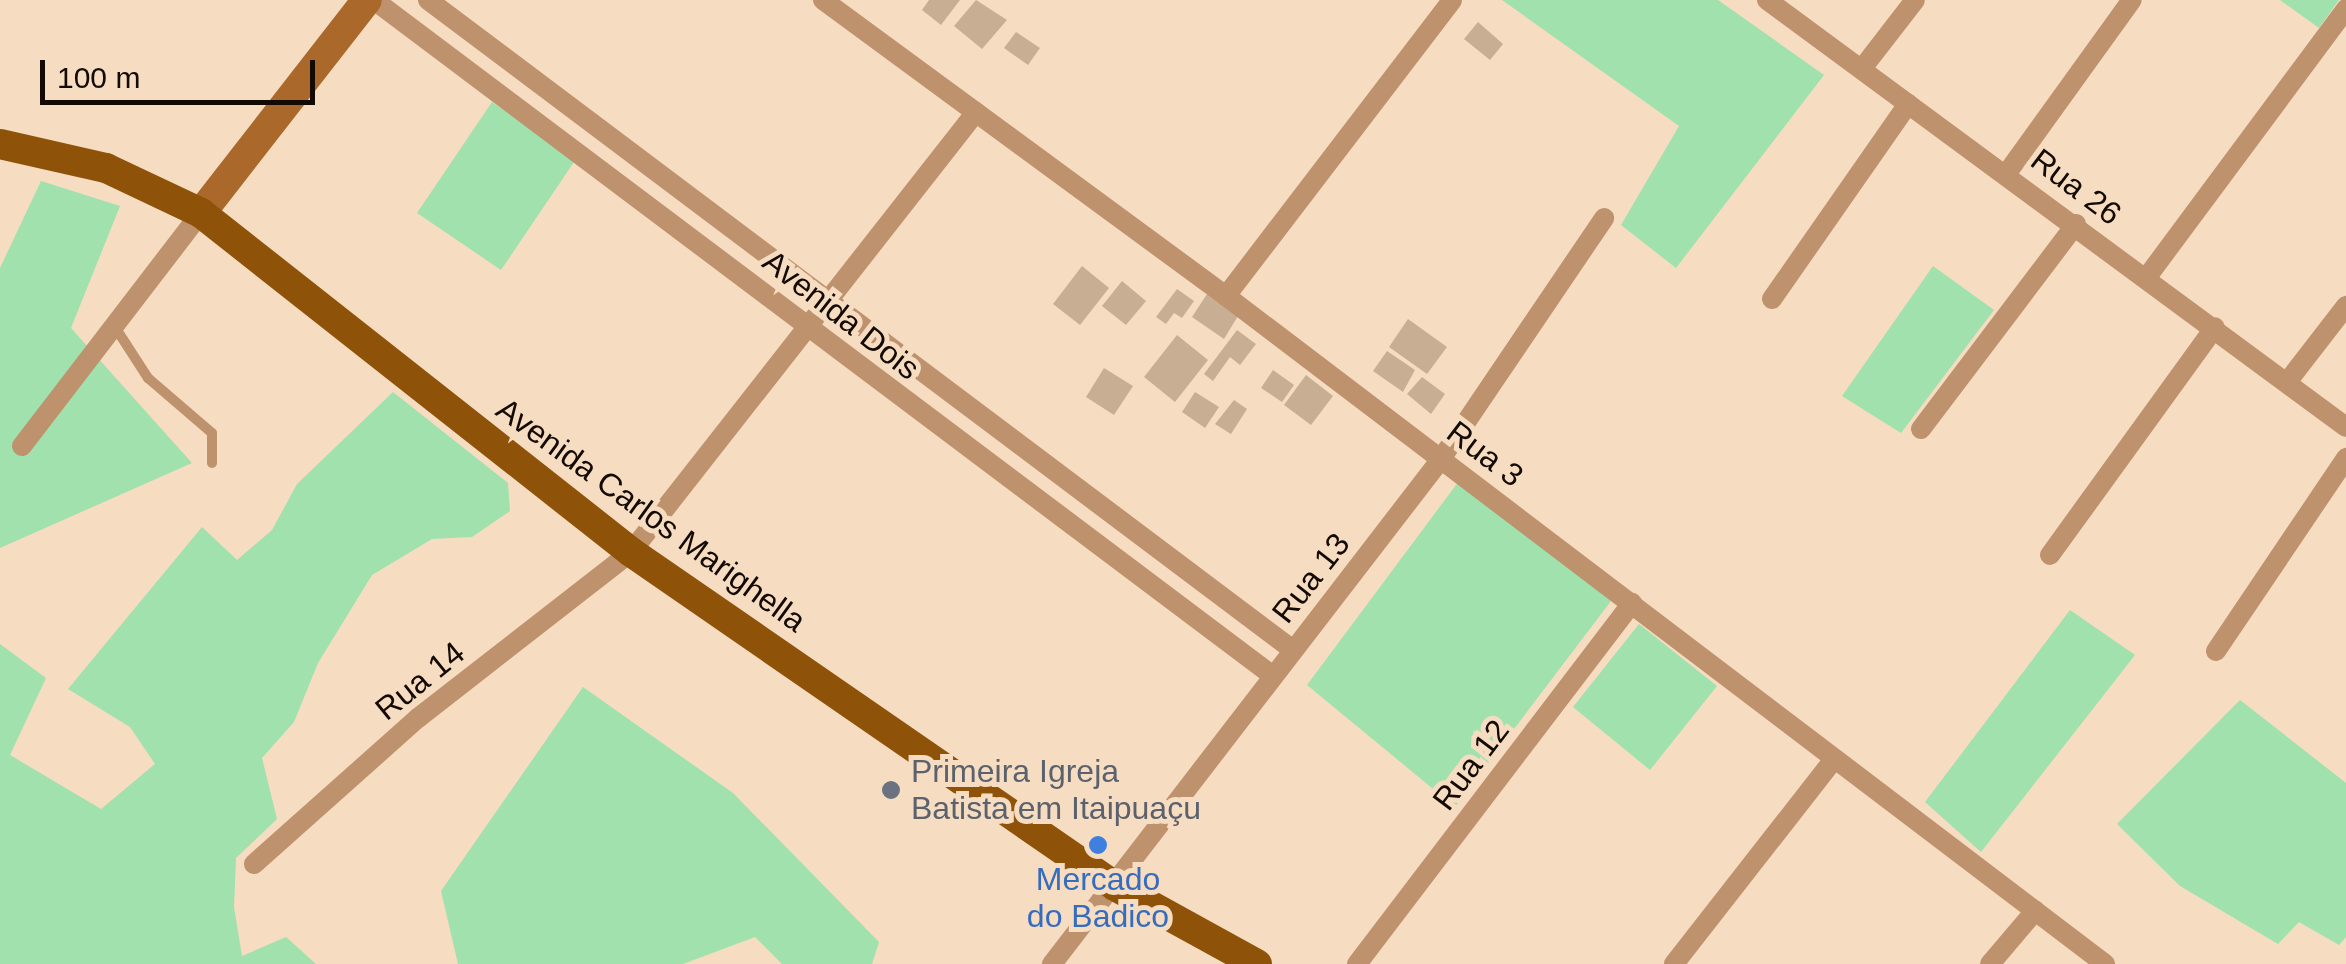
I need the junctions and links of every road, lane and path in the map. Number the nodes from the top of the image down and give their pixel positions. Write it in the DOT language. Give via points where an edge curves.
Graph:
graph roads {
  1 [pos="370,0"];
  2 [pos="428,0"];
  3 [pos="822,0"];
  4 [pos="1452,0"];
  5 [pos="1768,0"];
  6 [pos="1916,0"];
  7 [pos="2132,0"];
  8 [pos="2346,9"];
  9 [pos="1864,66"];
  10 [pos="1908,104"];
  11 [pos="976,112"];
  12 [pos="0,144"];
  13 [pos="2007,173"];
  14 [pos="201,213"];
  15 [pos="1604,218"];
  16 [pos="2076,224"];
  17 [pos="2147,277"];
  18 [pos="1226,296"];
  19 [pos="1772,299"];
  20 [pos="827,305"];
  21 [pos="2346,306"];
  22 [pos="115,327"];
  23 [pos="2215,327"];
  24 [pos="808,331"];
  25 [pos="2288,381"];
  26 [pos="2346,427"];
  27 [pos="1921,429"];
  28 [pos="22,446"];
  29 [pos="1441,458"];
  30 [pos="2346,458"];
  31 [pos="212,463"];
  32 [pos="631,552"];
  33 [pos="2050,555"];
  34 [pos="1632,602"];
  35 [pos="1294,650"];
  36 [pos="2216,651"];
  37 [pos="1273,676"];
  38 [pos="1834,759"];
  39 [pos="254,864"];
  40 [pos="1115,886"];
  41 [pos="2035,911"];
  42 [pos="1052,964"];
  43 [pos="1258,964"];
  44 [pos="1357,964"];
  45 [pos="1674,964"];
  46 [pos="1990,964"];
  47 [pos="2104,964"];
  1 -- 14 [label="main road"];
  1 -- 24 [label="street, Avenida Dois" via="685,229"];
  2 -- 20 [label="street, Avenida Dois"];
  3 -- 11 [label="street, Rua 3"];
  4 -- 18 [label="street"];
  5 -- 9 [label="street, Rua 26"];
  6 -- 9 [label="street"];
  7 -- 13 [label="street"];
  8 -- 17 [label="street"];
  9 -- 10 [label="street, Rua 26"];
  10 -- 13 [label="street, Rua 26"];
  10 -- 19 [label="street"];
  11 -- 18 [label="street, Rua 3"];
  11 -- 20 [label="street, Rua 14"];
  12 -- 14 [label="main road, Avenida Carlos Marighella" via="106,168"];
  13 -- 16 [label="street, Rua 26"];
  14 -- 22 [label="street"];
  14 -- 32 [label="main road, Avenida Carlos Marighella"];
  15 -- 29 [label="street, Rua 13"];
  16 -- 17 [label="street, Rua 26"];
  16 -- 27 [label="street"];
  17 -- 23 [label="street, Rua 26"];
  18 -- 29 [label="street, Rua 3"];
  20 -- 24 [label="street, Rua 14"];
  20 -- 35 [label="street, Avenida Dois"];
  21 -- 25 [label="street"];
  22 -- 28 [label="street"];
  22 -- 31 [label="lane" via="148,378 212,433"];
  23 -- 25 [label="street, Rua 26"];
  23 -- 33 [label="street"];
  24 -- 32 [label="street, Rua 14"];
  24 -- 37 [label="street, Avenida Dois"];
  25 -- 26 [label="street, Rua 26"];
  29 -- 34 [label="street, Rua 3"];
  29 -- 35 [label="street, Rua 13"];
  30 -- 36 [label="street"];
  32 -- 39 [label="street, Rua 14" via="418,718"];
  32 -- 40 [label="main road, Avenida Carlos Marighella"];
  34 -- 38 [label="street, Rua 3"];
  34 -- 44 [label="street, Rua 12"];
  35 -- 37 [label="street, Rua 13"];
  37 -- 40 [label="street, Rua 13"];
  38 -- 41 [label="street, Rua 3"];
  38 -- 45 [label="street"];
  40 -- 42 [label="street, Rua 13"];
  40 -- 43 [label="main road, Avenida Carlos Marighella"];
  41 -- 46 [label="street"];
  41 -- 47 [label="street, Rua 3"];
}
